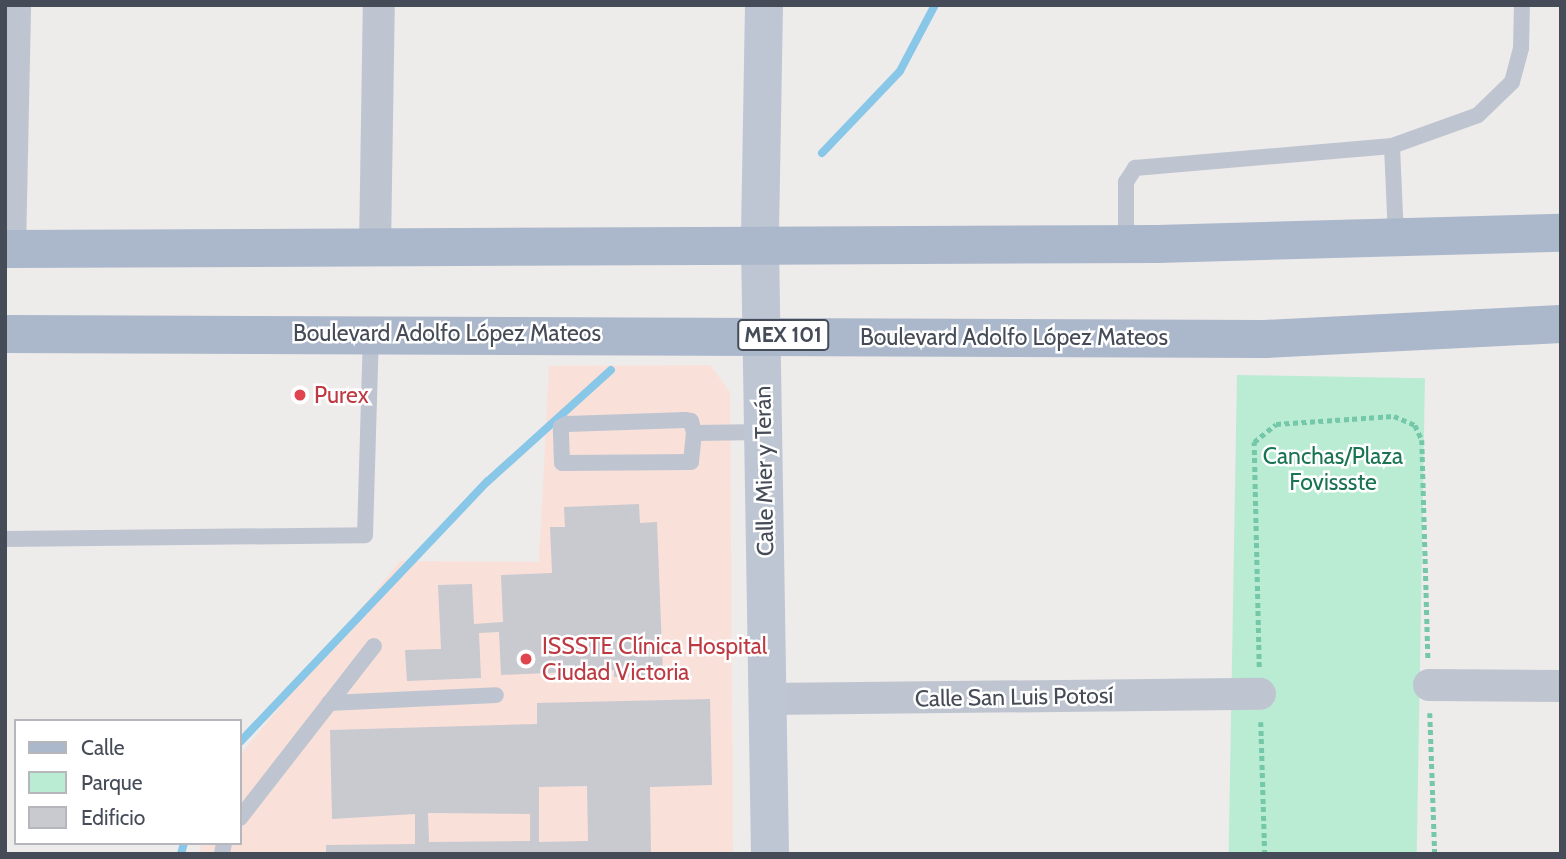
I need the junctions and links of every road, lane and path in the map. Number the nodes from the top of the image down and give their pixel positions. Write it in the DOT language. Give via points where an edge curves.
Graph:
graph roads {
  1 [pos="15,5"];
  2 [pos="379,5"];
  3 [pos="764,5"];
  4 [pos="1522,5"];
  5 [pos="1392,146"];
  6 [pos="1561,233"];
  7 [pos="1396,240"];
  8 [pos="1126,244"];
  9 [pos="760,245"];
  10 [pos="375,248"];
  11 [pos="7,249"];
  12 [pos="1561,324"];
  13 [pos="371,332"];
  14 [pos="5,334"];
  15 [pos="762,335"];
  16 [pos="764,432"];
  17 [pos="694,433"];
  18 [pos="5,539"];
  19 [pos="374,646"];
  20 [pos="1429,685"];
  21 [pos="1561,686"];
  22 [pos="1260,694"];
  23 [pos="496,695"];
  24 [pos="767,699"];
  25 [pos="329,704"];
  26 [pos="242,815"];
  27 [pos="770,854"];
  28 [pos="1265,854"];
  29 [pos="1435,854"];
  1 -- 11 [label="street"];
  2 -- 10 [label="street"];
  3 -- 9 [label="street, Calle Mier y Terán"];
  4 -- 5 [label="lane" via="1521,48 1512,82 1478,116"];
  5 -- 7 [label="lane"];
  5 -- 8 [label="lane" via="1135,168 1126,182"];
  6 -- 7 [label="main road"];
  7 -- 8 [label="main road"];
  8 -- 9 [label="main road"];
  9 -- 10 [label="main road"];
  9 -- 15 [label="street, Calle Mier y Terán"];
  10 -- 11 [label="main road"];
  12 -- 15 [label="main road, Boulevard Adolfo López Mateos / MEX 101" via="1265,339"];
  13 -- 14 [label="main road, Boulevard Adolfo López Mateos / MEX 101"];
  13 -- 15 [label="main road, Boulevard Adolfo López Mateos / MEX 101"];
  13 -- 18 [label="lane" via="365,535"];
  15 -- 16 [label="street, Calle Mier y Terán"];
  16 -- 17 [label="lane"];
  16 -- 24 [label="street, Calle Mier y Terán"];
  17 -- 17 [label="lane" via="691,462 562,463 561,428 567,424 685,420 691,421"];
  19 -- 25 [label="lane"];
  20 -- 21 [label="street"];
  20 -- 22 [label="path" via="1422,440 1415,425 1405,419 1381,417 1276,424 1254,442"];
  20 -- 29 [label="path"];
  22 -- 24 [label="street, Calle San Luis Potosí"];
  22 -- 28 [label="path"];
  23 -- 25 [label="lane"];
  24 -- 27 [label="street, Calle Mier y Terán"];
  25 -- 26 [label="lane"];
}
